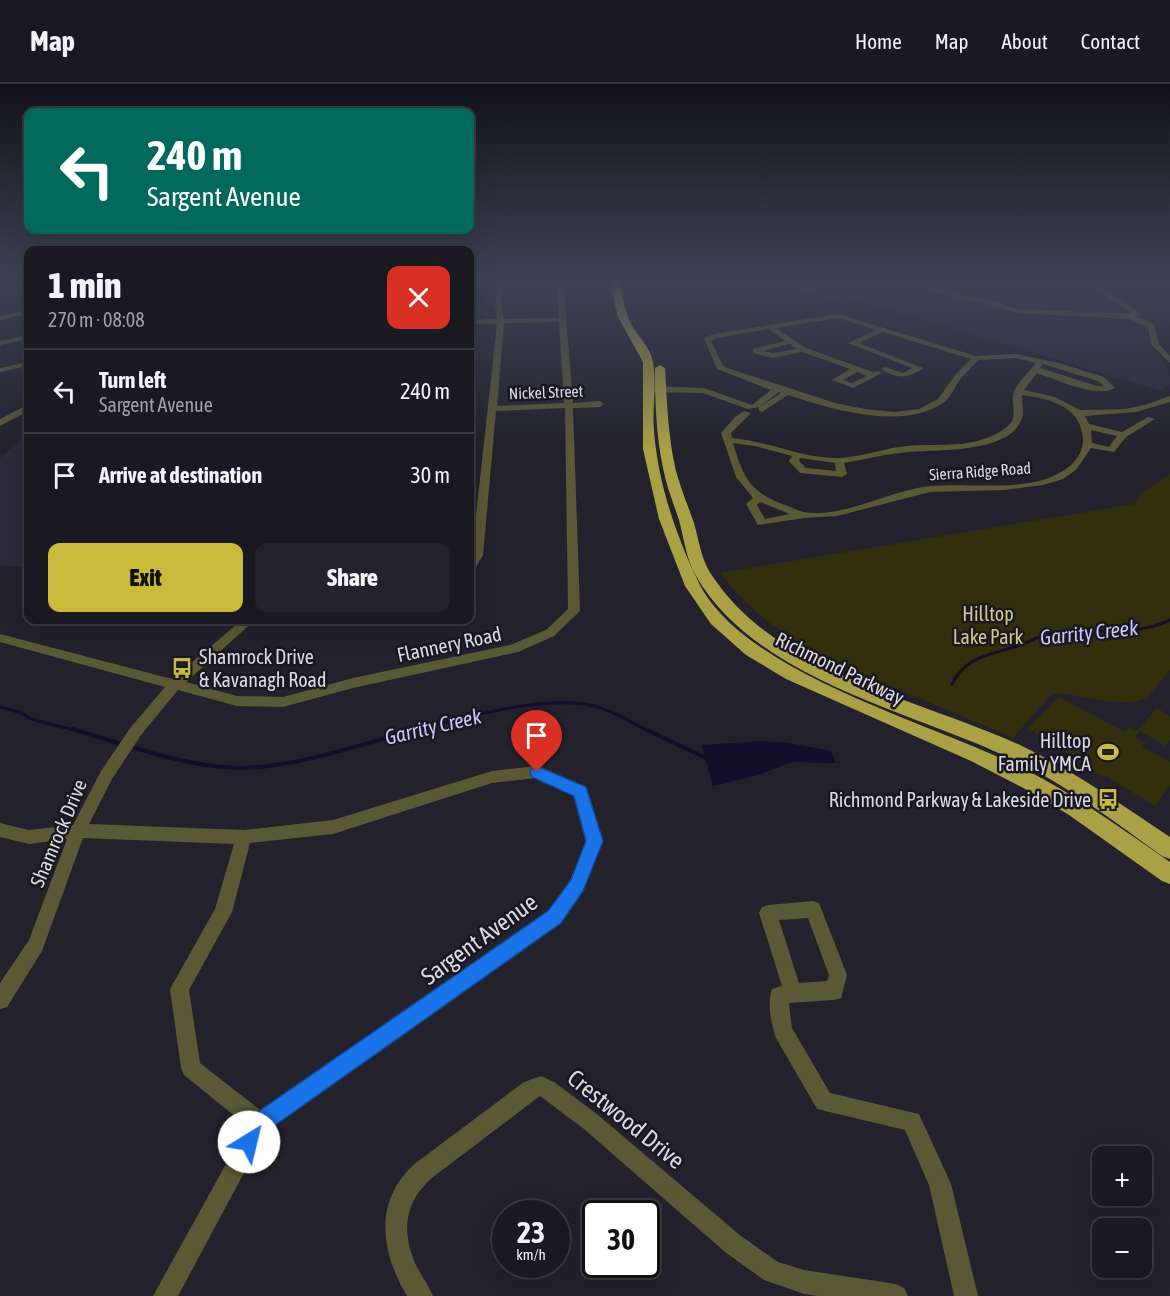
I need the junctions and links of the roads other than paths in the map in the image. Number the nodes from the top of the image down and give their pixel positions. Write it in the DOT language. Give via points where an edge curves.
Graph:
graph roads {
  1 [pos="24,337"];
  2 [pos="500,337"];
  3 [pos="565,337"];
  4 [pos="636,337"];
  5 [pos="713,337"];
  6 [pos="783,337"];
  7 [pos="866,337"];
  8 [pos="870,337"];
  9 [pos="900,337"];
  10 [pos="1153,337"];
  11 [pos="790,342"];
  12 [pos="0,343"];
  13 [pos="876,344"];
  14 [pos="803,350"];
  15 [pos="658,357"];
  16 [pos="976,358"];
  17 [pos="901,361"];
  18 [pos="1170,361"];
  19 [pos="24,365"];
  20 [pos="1037,366"];
  21 [pos="857,369"];
  22 [pos="885,369"];
  23 [pos="0,370"];
  24 [pos="873,375"];
  25 [pos="778,388"];
  26 [pos="655,392"];
  27 [pos="788,392"];
  28 [pos="1018,393"];
  29 [pos="770,399"];
  30 [pos="1170,399"];
  31 [pos="600,404"];
  32 [pos="569,407"];
  33 [pos="494,409"];
  34 [pos="24,410"];
  35 [pos="752,410"];
  36 [pos="1079,413"];
  37 [pos="1151,419"];
  38 [pos="0,423"];
  39 [pos="1088,426"];
  40 [pos="1123,435"];
  41 [pos="728,439"];
  42 [pos="1089,445"];
  43 [pos="796,455"];
  44 [pos="839,461"];
  45 [pos="760,498"];
  46 [pos="475,514"];
  47 [pos="802,514"];
  48 [pos="474,560"];
  49 [pos="244,624"];
  50 [pos="0,638"];
  51 [pos="175,684"];
  52 [pos="0,830"];
  53 [pos="78,831"];
  54 [pos="244,837"];
  55 [pos="1170,849"];
  56 [pos="1169,871"];
  57 [pos="794,992"];
  58 [pos="0,1000"];
  59 [pos="260,1123"];
  60 [pos="165,1296"];
  61 [pos="421,1296"];
  62 [pos="896,1296"];
  63 [pos="966,1296"];
  1 -- 12 [label="street"];
  2 -- 33 [label="street"];
  3 -- 32 [label="street, Flannery Road"];
  4 -- 26 [label="highway, Richmond Parkway" via="646,351"];
  5 -- 25 [label="street" via="707,340 720,367"];
  6 -- 11 [label="street"];
  7 -- 13 [label="street" via="852,343"];
  8 -- 13 [label="street"];
  9 -- 16 [label="street"];
  10 -- 18 [label="street"];
  11 -- 14 [label="street"];
  11 -- 14 [label="street" via="756,351 771,357"];
  13 -- 17 [label="street"];
  14 -- 21 [label="street"];
  15 -- 26 [label="highway, Richmond Parkway"];
  16 -- 20 [label="street" via="1016,356"];
  16 -- 27 [label="street" via="959,374 942,400 916,411 894,414 846,410"];
  17 -- 22 [label="street"];
  17 -- 22 [label="street" via="919,368 903,376"];
  19 -- 23 [label="street"];
  20 -- 20 [label="street" via="1101,380 1111,388 1096,389"];
  20 -- 28 [label="street, Sierra Ridge Road"];
  21 -- 24 [label="street"];
  21 -- 24 [label="street" via="836,380 853,386"];
  22 -- 24 [label="street"];
  25 -- 27 [label="street"];
  25 -- 29 [label="street"];
  26 -- 35 [label="street" via="706,397"];
  26 -- 55 [label="highway, Richmond Parkway" via="668,464 694,551 720,598 738,617 792,656 827,674 1038,762"];
  26 -- 56 [label="highway, Richmond Parkway" via="648,431 653,468 677,553 703,603 723,625 748,648 815,687 984,759 1057,796"];
  27 -- 29 [label="street"];
  28 -- 36 [label="street" via="1053,398"];
  28 -- 44 [label="street, Sierra Ridge Road" via="1018,417 1013,426 994,439 971,446 906,449"];
  29 -- 35 [label="street"];
  30 -- 36 [label="street" via="1129,412"];
  31 -- 32 [label="street, Nickel Street"];
  32 -- 33 [label="street, Nickel Street"];
  32 -- 51 [label="street, Flannery Road" via="574,610 550,633 513,649 283,702 237,701"];
  33 -- 46 [label="street"];
  34 -- 38 [label="street"];
  35 -- 41 [label="street"];
  36 -- 39 [label="street"];
  37 -- 40 [label="street"];
  39 -- 40 [label="street"];
  39 -- 42 [label="street"];
  40 -- 42 [label="street" via="1111,450"];
  41 -- 43 [label="street, Sierra Ridge Road"];
  41 -- 45 [label="street" via="730,452 749,489"];
  42 -- 47 [label="street, Sierra Ridge Road" via="1072,469 1031,484 928,489 830,514"];
  43 -- 44 [label="street, Sierra Ridge Road"];
  43 -- 44 [label="street" via="794,461 803,471 842,474"];
  45 -- 47 [label="street, Sierra Ridge Road"];
  45 -- 47 [label="street" via="751,504 762,523"];
  46 -- 48 [label="street"];
  49 -- 51 [label="street, Shamrock Drive"];
  50 -- 51 [label="street, Flannery Road"];
  51 -- 53 [label="street, Shamrock Drive" via="106,775"];
  52 -- 53 [label="street, Sargent Avenue" via="29,837"];
  53 -- 54 [label="street, Sargent Avenue"];
  53 -- 58 [label="street, Shamrock Drive" via="36,945"];
  54 -- 59 [label="street" via="223,912 179,988 191,1068"];
  54 -- 59 [label="street, Sargent Avenue" via="333,827 492,777 537,772 580,792 594,841 577,885 555,917"];
  57 -- 57 [label="street" via="834,991 838,975 813,909 768,913"];
  57 -- 63 [label="street" via="779,996 783,1031 824,1102 912,1121 940,1184"];
  59 -- 60 [label="street, Sargent Avenue"];
  61 -- 62 [label="street, Crestwood Drive" via="407,1274 396,1240 403,1195 420,1175 531,1089 541,1086 591,1122 733,1244 772,1272 804,1282"];
}
